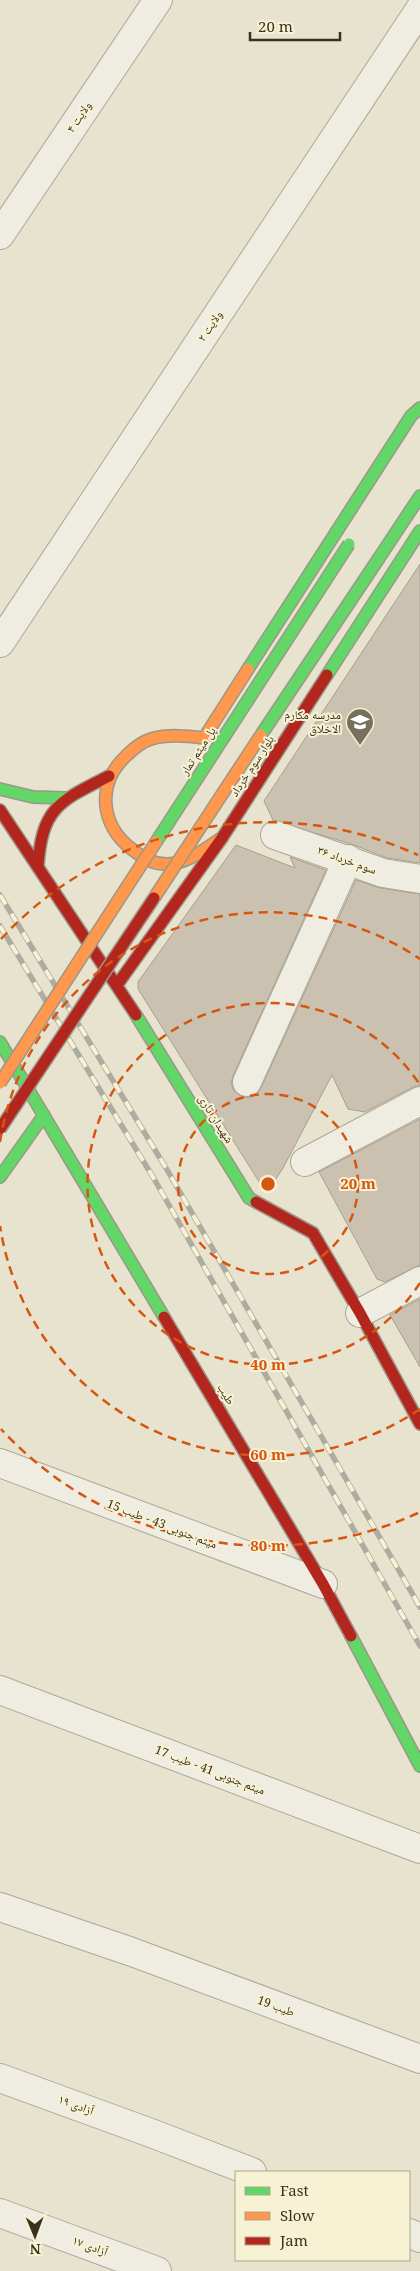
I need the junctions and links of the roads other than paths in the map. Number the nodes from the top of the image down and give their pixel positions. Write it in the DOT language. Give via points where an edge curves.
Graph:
graph roads {
  1 [pos="158,0"];
  2 [pos="420,9"];
  3 [pos="0,235"];
  4 [pos="420,408"];
  5 [pos="420,496"];
  6 [pos="420,531"];
  7 [pos="352,540"];
  8 [pos="0,644"];
  9 [pos="109,776"];
  10 [pos="0,789"];
  11 [pos="66,798"];
  12 [pos="0,810"];
  13 [pos="275,835"];
  14 [pos="222,838"];
  15 [pos="348,859"];
  16 [pos="38,866"];
  17 [pos="420,879"];
  18 [pos="117,985"];
  19 [pos="1,1049"];
  20 [pos="247,1082"];
  21 [pos="0,1083"];
  22 [pos="420,1101"];
  23 [pos="44,1115"];
  24 [pos="0,1129"];
  25 [pos="305,1162"];
  26 [pos="0,1177"];
  27 [pos="420,1281"];
  28 [pos="360,1313"];
  29 [pos="420,1424"];
  30 [pos="0,1463"];
  31 [pos="323,1584"];
  32 [pos="0,1690"];
  33 [pos="420,1766"];
  34 [pos="420,1849"];
  35 [pos="0,1907"];
  36 [pos="420,2059"];
  37 [pos="0,2078"];
  38 [pos="249,2171"];
  39 [pos="0,2213"];
  40 [pos="155,2270"];
  1 -- 3 [label="street, ولایت ۴"];
  2 -- 8 [label="street, ولایت ۲"];
  4 -- 9 [label="main road" via="411,416 204,738 170,735 143,742 120,760"];
  5 -- 24 [label="main road, bridge"];
  6 -- 14 [label="main road, بلوار سوم خرداد"];
  7 -- 21 [label="main road, پل میثم تمار, bridge"];
  9 -- 11 [label="main road"];
  9 -- 14 [label="main road" via="104,800 109,823 131,851 152,863 181,862"];
  10 -- 11 [label="main road" via="43,800"];
  11 -- 16 [label="main road" via="46,818 38,843"];
  12 -- 16 [label="main road, شهیدان تاری"];
  13 -- 15 [label="street, سوم خرداد ۳۶"];
  14 -- 18 [label="main road, بلوار سوم خرداد"];
  15 -- 17 [label="street, سوم خرداد ۳۶" via="383,873"];
  15 -- 20 [label="street"];
  16 -- 18 [label="main road, شهیدان تاری"];
  18 -- 28 [label="main road, شهیدان تاری" via="249,1198 313,1234"];
  19 -- 23 [label="main road, طیب"];
  22 -- 25 [label="street"];
  23 -- 26 [label="main road"];
  23 -- 31 [label="main road, طیب"];
  27 -- 28 [label="street"];
  28 -- 29 [label="main road, شهیدان تاری"];
  30 -- 31 [label="street, میثم جنوبی 43 - طیب 15"];
  31 -- 33 [label="main road, طیب"];
  32 -- 34 [label="street, میثم جنوبی 41 - طیب 17"];
  35 -- 36 [label="street, طیب 19" via="132,1952"];
  37 -- 38 [label="street, آزادی ۱۹"];
  39 -- 40 [label="street, آزادی ۱۷"];
}
